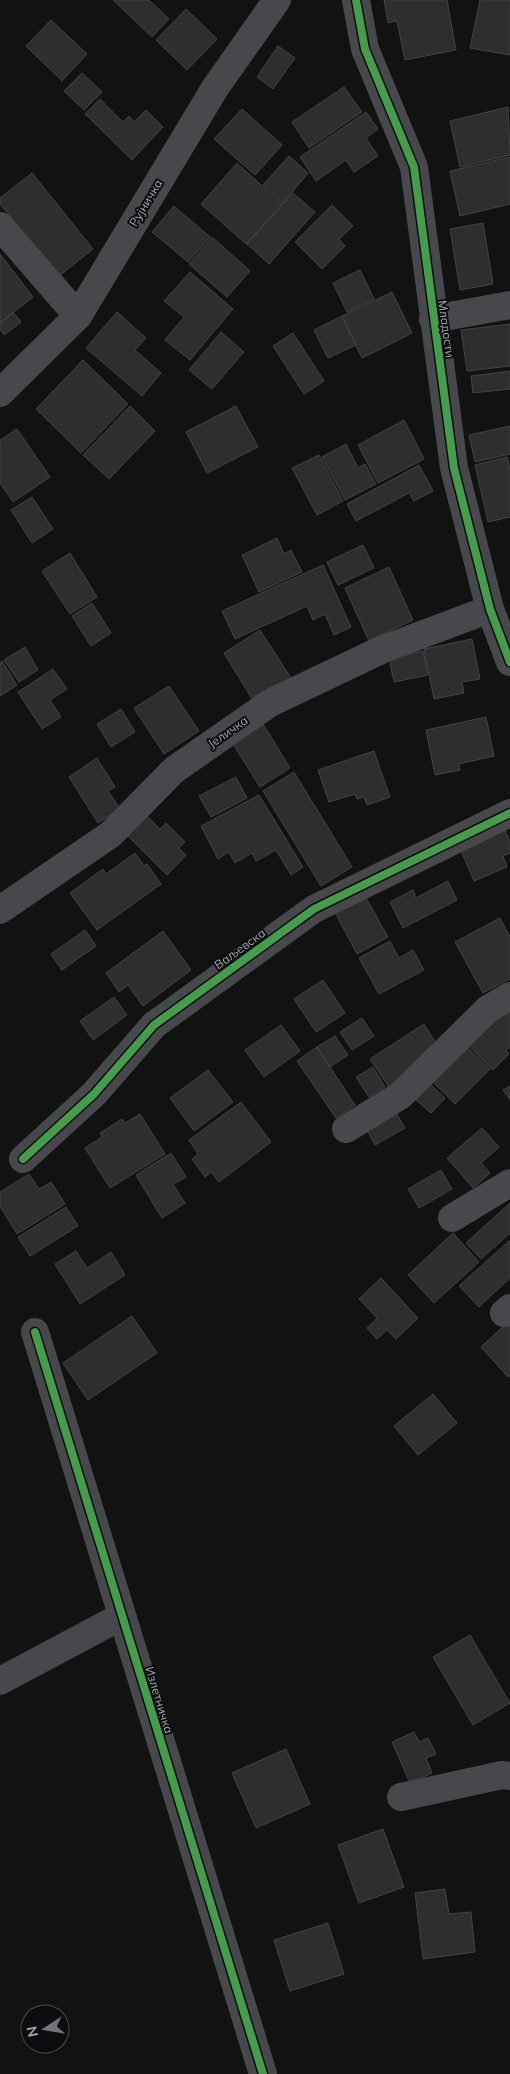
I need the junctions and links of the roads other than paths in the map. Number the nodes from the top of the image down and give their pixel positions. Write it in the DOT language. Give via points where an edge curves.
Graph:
graph roads {
  1 [pos="277,0"];
  2 [pos="356,0"];
  3 [pos="0,226"];
  4 [pos="510,305"];
  5 [pos="78,316"];
  6 [pos="433,319"];
  7 [pos="0,393"];
  8 [pos="490,609"];
  9 [pos="510,662"];
  10 [pos="510,813"];
  11 [pos="0,910"];
  12 [pos="510,996"];
  13 [pos="346,1129"];
  14 [pos="23,1159"];
  15 [pos="510,1183"];
  16 [pos="452,1218"];
  17 [pos="35,1332"];
  18 [pos="122,1616"];
  19 [pos="0,1681"];
  20 [pos="510,1776"];
  21 [pos="401,1797"];
  22 [pos="263,2074"];
  1 -- 5 [label="street, Рујничка" via="216,88"];
  2 -- 6 [label="street, Младости" via="365,49 414,167"];
  3 -- 5 [label="street"];
  4 -- 6 [label="street"];
  5 -- 7 [label="street, Рујничка"];
  6 -- 8 [label="street, Младости" via="454,468"];
  8 -- 9 [label="street, Младости"];
  8 -- 11 [label="street, Јеличка" via="381,650 270,703 174,770 111,834"];
  10 -- 14 [label="street, Ваљевска" via="314,909 154,1025 94,1094"];
  12 -- 13 [label="street" via="488,1010 401,1095"];
  15 -- 16 [label="street"];
  17 -- 18 [label="street, Излетничка"];
  18 -- 19 [label="street"];
  18 -- 22 [label="street, Излетничка"];
  20 -- 21 [label="street"];
}
